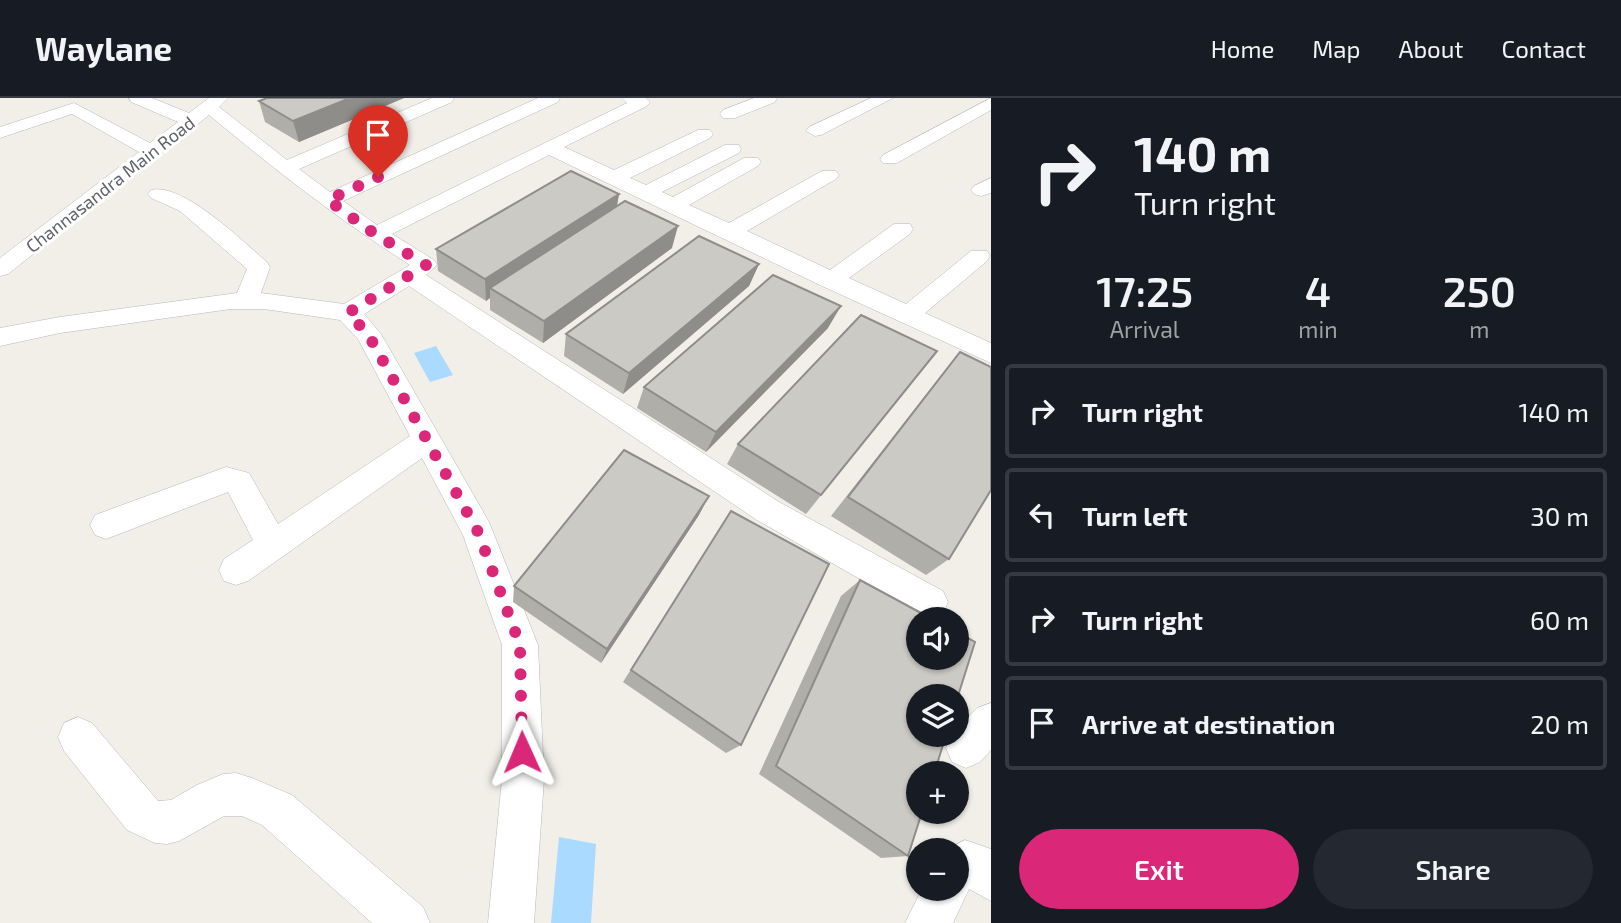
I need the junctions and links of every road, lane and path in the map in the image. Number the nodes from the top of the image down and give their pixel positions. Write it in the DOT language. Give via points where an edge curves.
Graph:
graph roads {
  1 [pos="49,98"];
  2 [pos="137,98"];
  3 [pos="446,98"];
  4 [pos="552,98"];
  5 [pos="630,98"];
  6 [pos="769,98"];
  7 [pos="885,98"];
  8 [pos="215,103"];
  9 [pos="991,103"];
  10 [pos="74,108"];
  11 [pos="729,114"];
  12 [pos="192,121"];
  13 [pos="815,131"];
  14 [pos="0,133"];
  15 [pos="704,134"];
  16 [pos="550,148"];
  17 [pos="732,149"];
  18 [pos="152,152"];
  19 [pos="890,159"];
  20 [pos="751,162"];
  21 [pos="284,167"];
  22 [pos="829,175"];
  23 [pos="614,178"];
  24 [pos="645,193"];
  25 [pos="159,194"];
  26 [pos="328,200"];
  27 [pos="672,206"];
  28 [pos="902,229"];
  29 [pos="728,233"];
  30 [pos="375,234"];
  31 [pos="979,256"];
  32 [pos="3,262"];
  33 [pos="409,275"];
  34 [pos="830,281"];
  35 [pos="246,301"];
  36 [pos="348,313"];
  37 [pos="907,316"];
  38 [pos="0,337"];
  39 [pos="991,354"];
  40 [pos="428,439"];
  41 [pos="106,526"];
  42 [pos="273,545"];
  43 [pos="236,570"];
  44 [pos="930,602"];
  45 [pos="78,737"];
  46 [pos="969,862"];
  47 [pos="991,879"];
  48 [pos="940,901"];
  49 [pos="407,923"];
  50 [pos="511,923"];
  51 [pos="928,923"];
  1 -- 10 [label="street"];
  2 -- 12 [label="street"];
  3 -- 21 [label="street"];
  4 -- 26 [label="street"];
  5 -- 16 [label="street" via="641,102"];
  6 -- 11 [label="street"];
  7 -- 13 [label="street"];
  8 -- 12 [label="street, Channasandra Main Road"];
  8 -- 21 [label="street"];
  9 -- 19 [label="street"];
  10 -- 14 [label="street"];
  10 -- 18 [label="street"];
  12 -- 18 [label="street, Channasandra Main Road"];
  15 -- 23 [label="street"];
  16 -- 23 [label="street"];
  16 -- 30 [label="street"];
  17 -- 24 [label="street"];
  18 -- 32 [label="street, Channasandra Main Road"];
  20 -- 27 [label="street"];
  21 -- 26 [label="street"];
  22 -- 29 [label="street"];
  23 -- 24 [label="street"];
  24 -- 27 [label="street"];
  25 -- 35 [label="street" via="187,207 259,267"];
  26 -- 30 [label="street"];
  27 -- 29 [label="street"];
  28 -- 34 [label="street"];
  29 -- 34 [label="street"];
  30 -- 33 [label="street" via="426,265"];
  31 -- 37 [label="street"];
  33 -- 36 [label="street"];
  33 -- 44 [label="street" via="768,511"];
  34 -- 37 [label="street"];
  35 -- 36 [label="street"];
  35 -- 38 [label="street"];
  36 -- 40 [label="street" via="368,334"];
  37 -- 39 [label="street"];
  40 -- 42 [label="street"];
  40 -- 50 [label="street" via="478,532 520,645 523,779"];
  41 -- 42 [label="street" via="226,480 238,482"];
  42 -- 43 [label="street"];
  45 -- 49 [label="street" via="151,821 159,825 176,820 220,797 236,794 255,799 277,810"];
  46 -- 47 [label="street"];
  48 -- 51 [label="street"];
}
